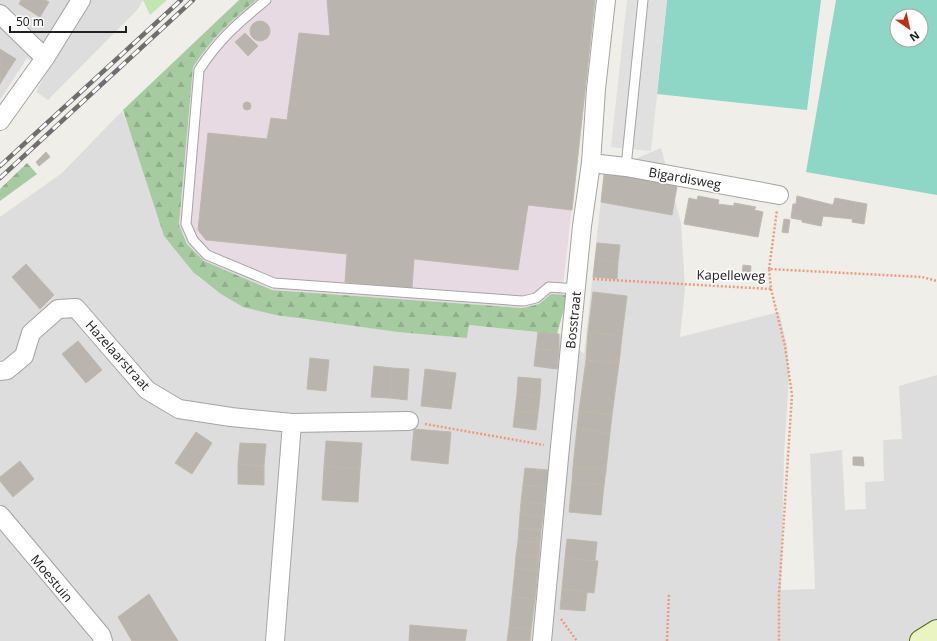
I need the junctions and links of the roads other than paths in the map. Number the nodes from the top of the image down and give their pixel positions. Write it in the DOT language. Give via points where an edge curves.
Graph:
graph roads {
  1 [pos="81,0"];
  2 [pos="266,0"];
  3 [pos="606,0"];
  4 [pos="643,0"];
  5 [pos="0,14"];
  6 [pos="45,58"];
  7 [pos="0,121"];
  8 [pos="591,163"];
  9 [pos="626,167"];
  10 [pos="779,195"];
  11 [pos="577,283"];
  12 [pos="0,371"];
  13 [pos="409,421"];
  14 [pos="292,423"];
  15 [pos="0,515"];
  16 [pos="937,631"];
  17 [pos="104,641"];
  18 [pos="276,641"];
  19 [pos="542,641"];
  20 [pos="921,641"];
  1 -- 6 [label="street"];
  2 -- 11 [label="lane" via="232,28 210,52 199,70 186,224 192,240 207,255 274,283 523,301 536,298 548,287"];
  3 -- 8 [label="street, Bosstraat"];
  4 -- 9 [label="lane"];
  5 -- 6 [label="street"];
  6 -- 7 [label="street"];
  8 -- 9 [label="street, Bigardisweg"];
  8 -- 11 [label="street, Bosstraat"];
  9 -- 10 [label="street, Bigardisweg"];
  11 -- 19 [label="street, Bosstraat"];
  12 -- 14 [label="street, Hazelaarstraat" via="7,370 24,356 31,333 58,309 76,308 147,390 179,409"];
  13 -- 14 [label="street, Hazelaarstraat"];
  14 -- 18 [label="street"];
  15 -- 17 [label="street, Moestuin"];
  16 -- 20 [label="street"];
}
